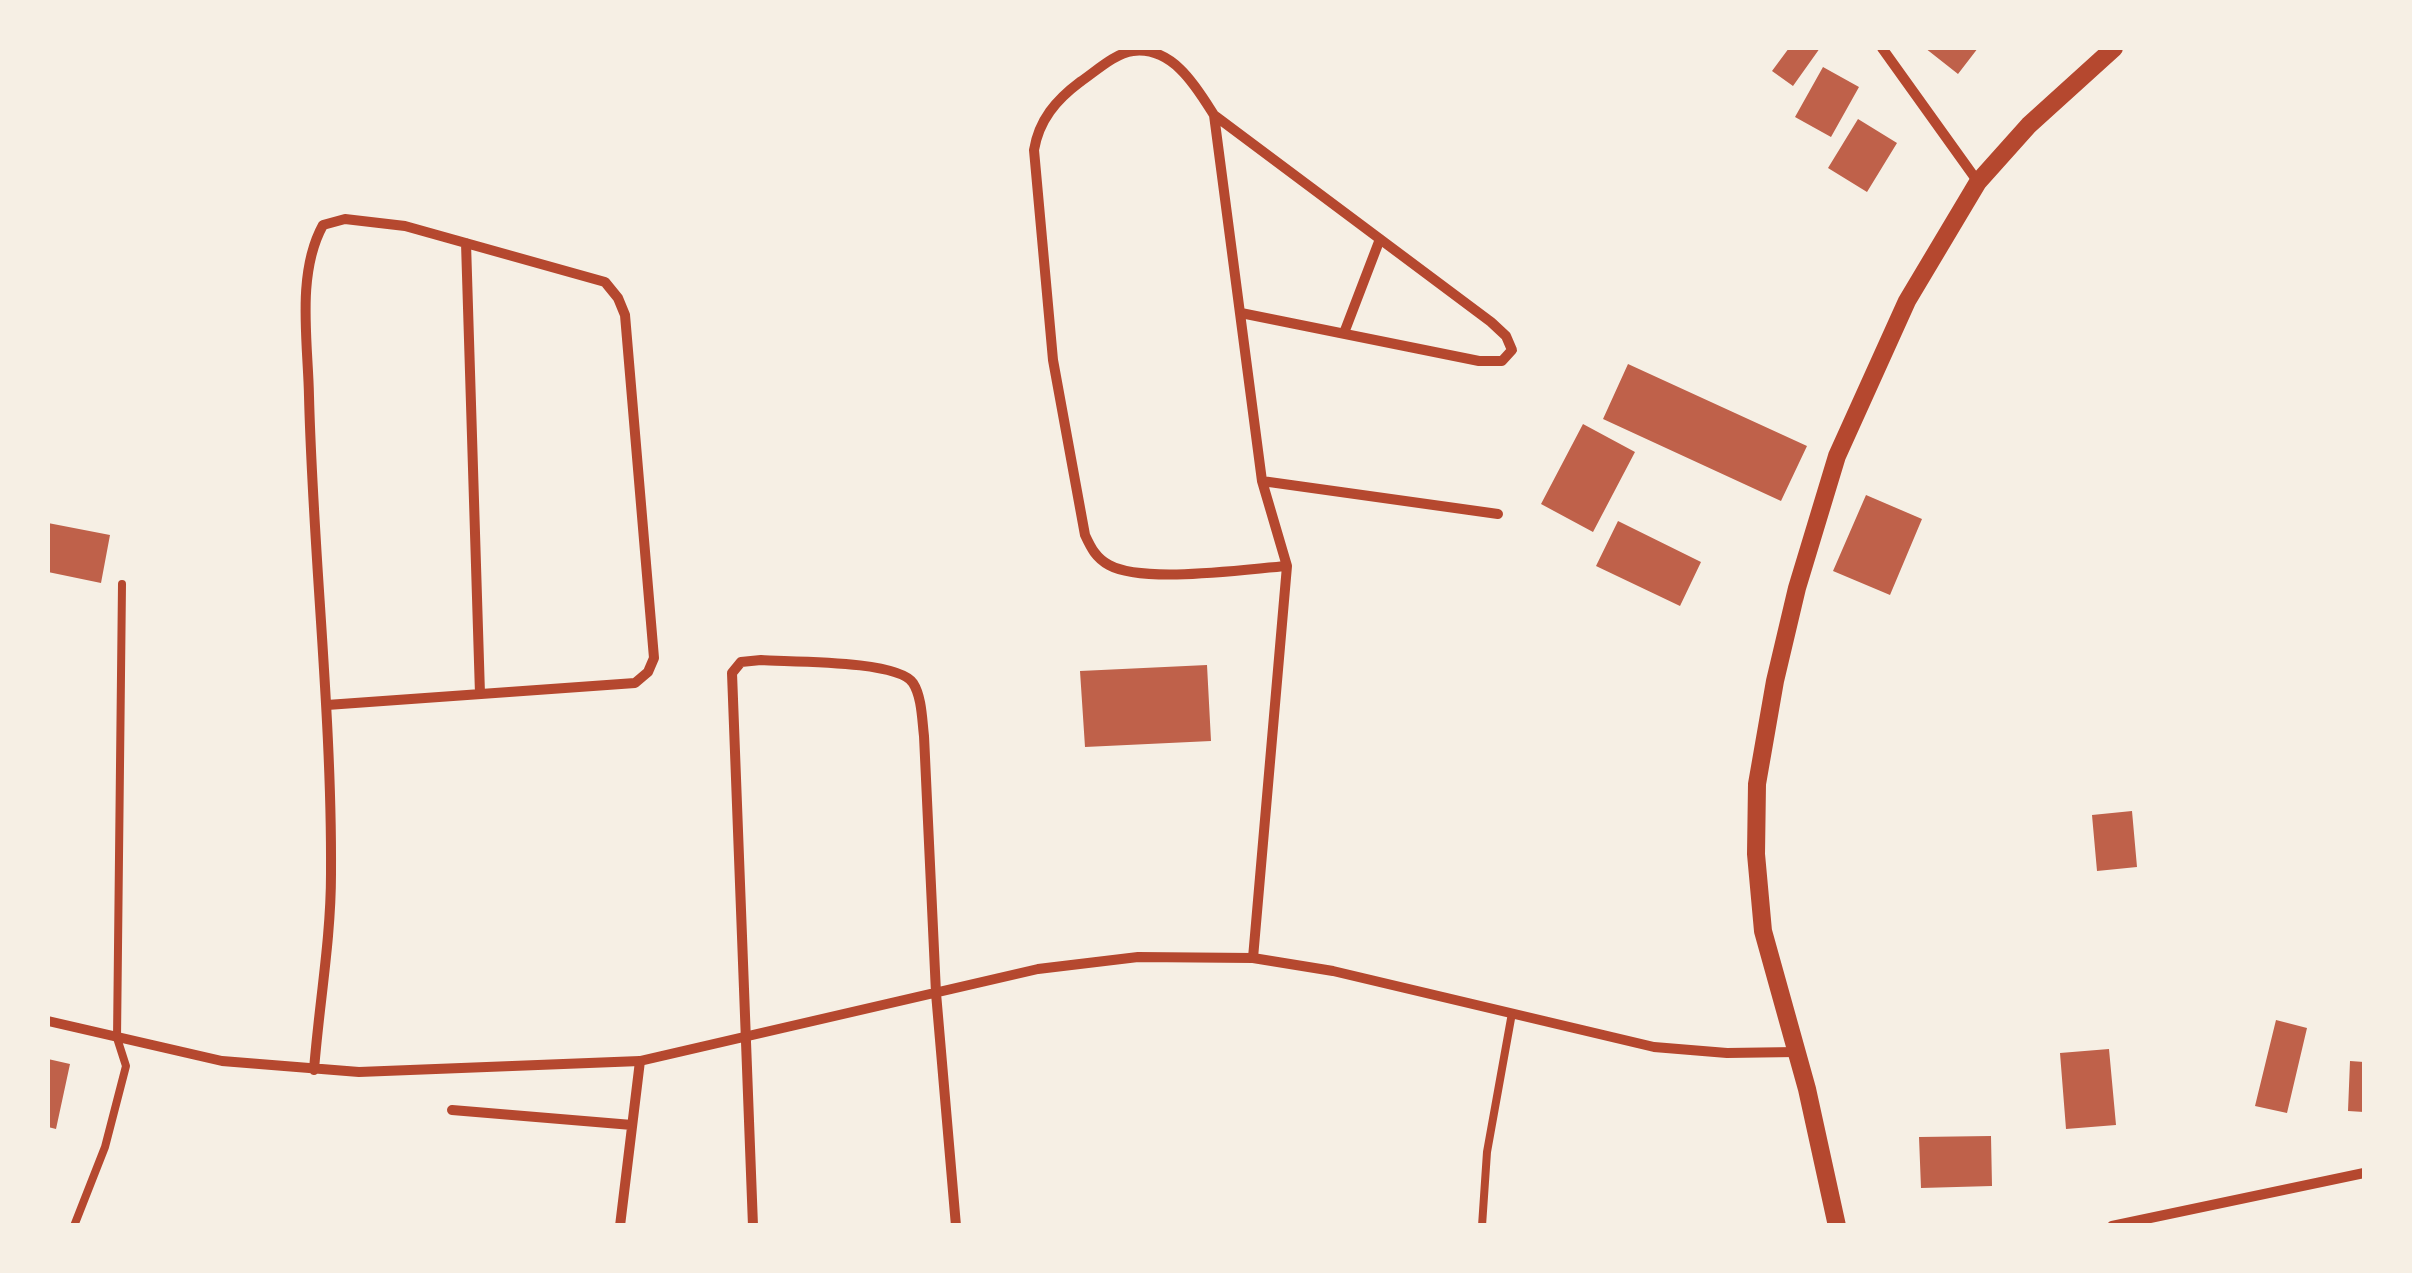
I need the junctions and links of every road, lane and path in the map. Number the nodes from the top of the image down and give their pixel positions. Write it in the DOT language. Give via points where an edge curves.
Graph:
graph roads {
  1 [pos="1882,48"];
  2 [pos="2107,50"];
  3 [pos="1214,115"];
  4 [pos="1978,182"];
  5 [pos="1380,239"];
  6 [pos="466,243"];
  7 [pos="1241,313"];
  8 [pos="1344,333"];
  9 [pos="1262,481"];
  10 [pos="1498,514"];
  11 [pos="1287,566"];
  12 [pos="122,584"];
  13 [pos="480,694"];
  14 [pos="327,705"];
  15 [pos="1253,958"];
  16 [pos="936,993"];
  17 [pos="1512,1013"];
  18 [pos="48,1021"];
  19 [pos="747,1036"];
  20 [pos="117,1038"];
  21 [pos="1796,1052"];
  22 [pos="640,1060"];
  23 [pos="314,1070"];
  24 [pos="452,1110"];
  25 [pos="632,1125"];
  26 [pos="2364,1173"];
  27 [pos="74,1226"];
  28 [pos="620,1226"];
  29 [pos="753,1226"];
  30 [pos="956,1226"];
  31 [pos="1482,1226"];
  32 [pos="1837,1226"];
  33 [pos="2112,1226"];
  1 -- 4 [label="street"];
  2 -- 4 [label="street"];
  3 -- 5 [label="street"];
  3 -- 7 [label="street"];
  3 -- 11 [label="street" via="1174,64 1132,50 1066,92 1048,112 1034,150 1053,360 1094,554 1125,571"];
  4 -- 21 [label="street" via="1906,301 1837,456 1775,682 1757,784 1756,854 1763,931"];
  5 -- 8 [label="street"];
  5 -- 8 [label="street" via="1492,322 1512,350 1502,361 1479,360"];
  6 -- 13 [label="street"];
  6 -- 13 [label="street" via="605,282 618,298 625,315 654,658 634,683"];
  6 -- 14 [label="street" via="345,219 323,225 310,249 311,492"];
  7 -- 8 [label="street"];
  7 -- 9 [label="street"];
  9 -- 10 [label="street"];
  9 -- 11 [label="street"];
  11 -- 15 [label="street"];
  12 -- 20 [label="lane"];
  13 -- 14 [label="street"];
  14 -- 23 [label="street" via="331,877"];
  15 -- 16 [label="street" via="1138,957 1038,968"];
  15 -- 17 [label="street"];
  16 -- 19 [label="street"];
  16 -- 19 [label="street" via="924,736 914,684 886,667 741,662 732,673"];
  16 -- 30 [label="street"];
  17 -- 21 [label="street" via="1654,1047"];
  17 -- 31 [label="lane" via="1487,1152"];
  18 -- 20 [label="street"];
  19 -- 22 [label="street"];
  19 -- 29 [label="street"];
  20 -- 23 [label="street" via="222,1061"];
  20 -- 27 [label="lane" via="126,1066 105,1147"];
  21 -- 32 [label="street"];
  22 -- 23 [label="street"];
  22 -- 25 [label="street"];
  24 -- 25 [label="street"];
  25 -- 28 [label="street"];
  26 -- 33 [label="street"];
}
